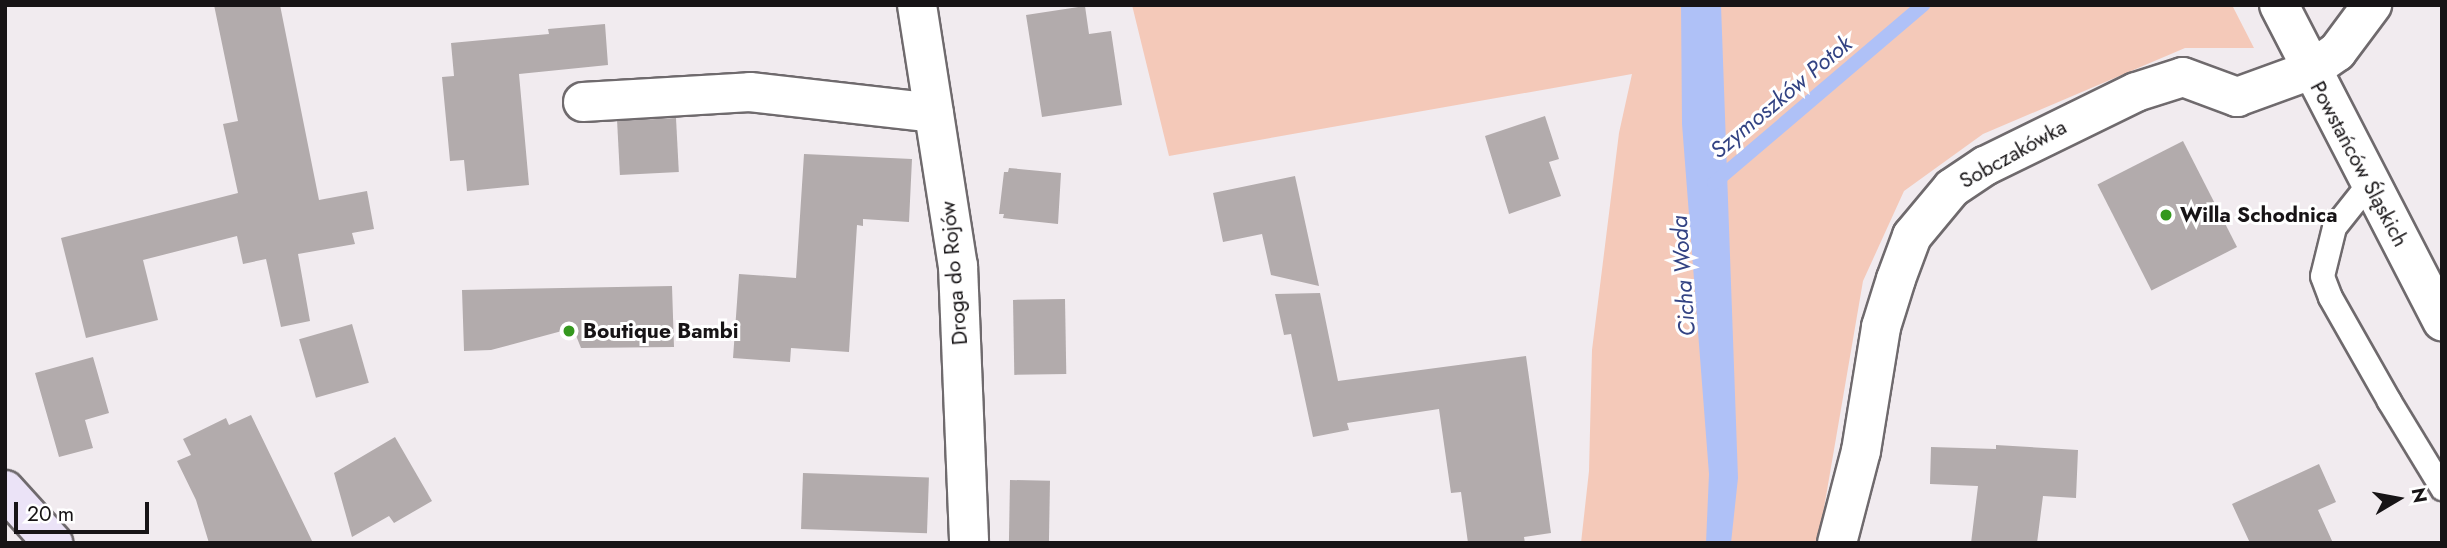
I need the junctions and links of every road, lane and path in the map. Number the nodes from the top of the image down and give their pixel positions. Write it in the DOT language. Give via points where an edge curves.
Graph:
graph roads {
  1 [pos="917,5"];
  2 [pos="2372,5"];
  3 [pos="2285,16"];
  4 [pos="2311,70"];
  5 [pos="583,102"];
  6 [pos="934,113"];
  7 [pos="2369,183"];
  8 [pos="2442,321"];
  9 [pos="2442,488"];
  10 [pos="5,490"];
  11 [pos="53,543"];
  12 [pos="969,543"];
  13 [pos="1837,543"];
  1 -- 6 [label="street, Droga do Rojów"];
  2 -- 4 [label="street, Sobczakówka" via="2337,52"];
  3 -- 4 [label="street, Powstańców Śląskich"];
  4 -- 7 [label="street, Powstańców Śląskich"];
  4 -- 13 [label="street, Sobczakówka" via="2237,97 2183,77 2136,92 1984,166 1952,188 1912,236 1896,279 1881,327 1861,451"];
  5 -- 6 [label="street" via="750,92"];
  6 -- 12 [label="street, Droga do Rojów" via="958,266"];
  7 -- 8 [label="street, Powstańców Śląskich"];
  7 -- 9 [label="lane" via="2334,226 2322,276"];
  10 -- 11 [label="main road"];
}
